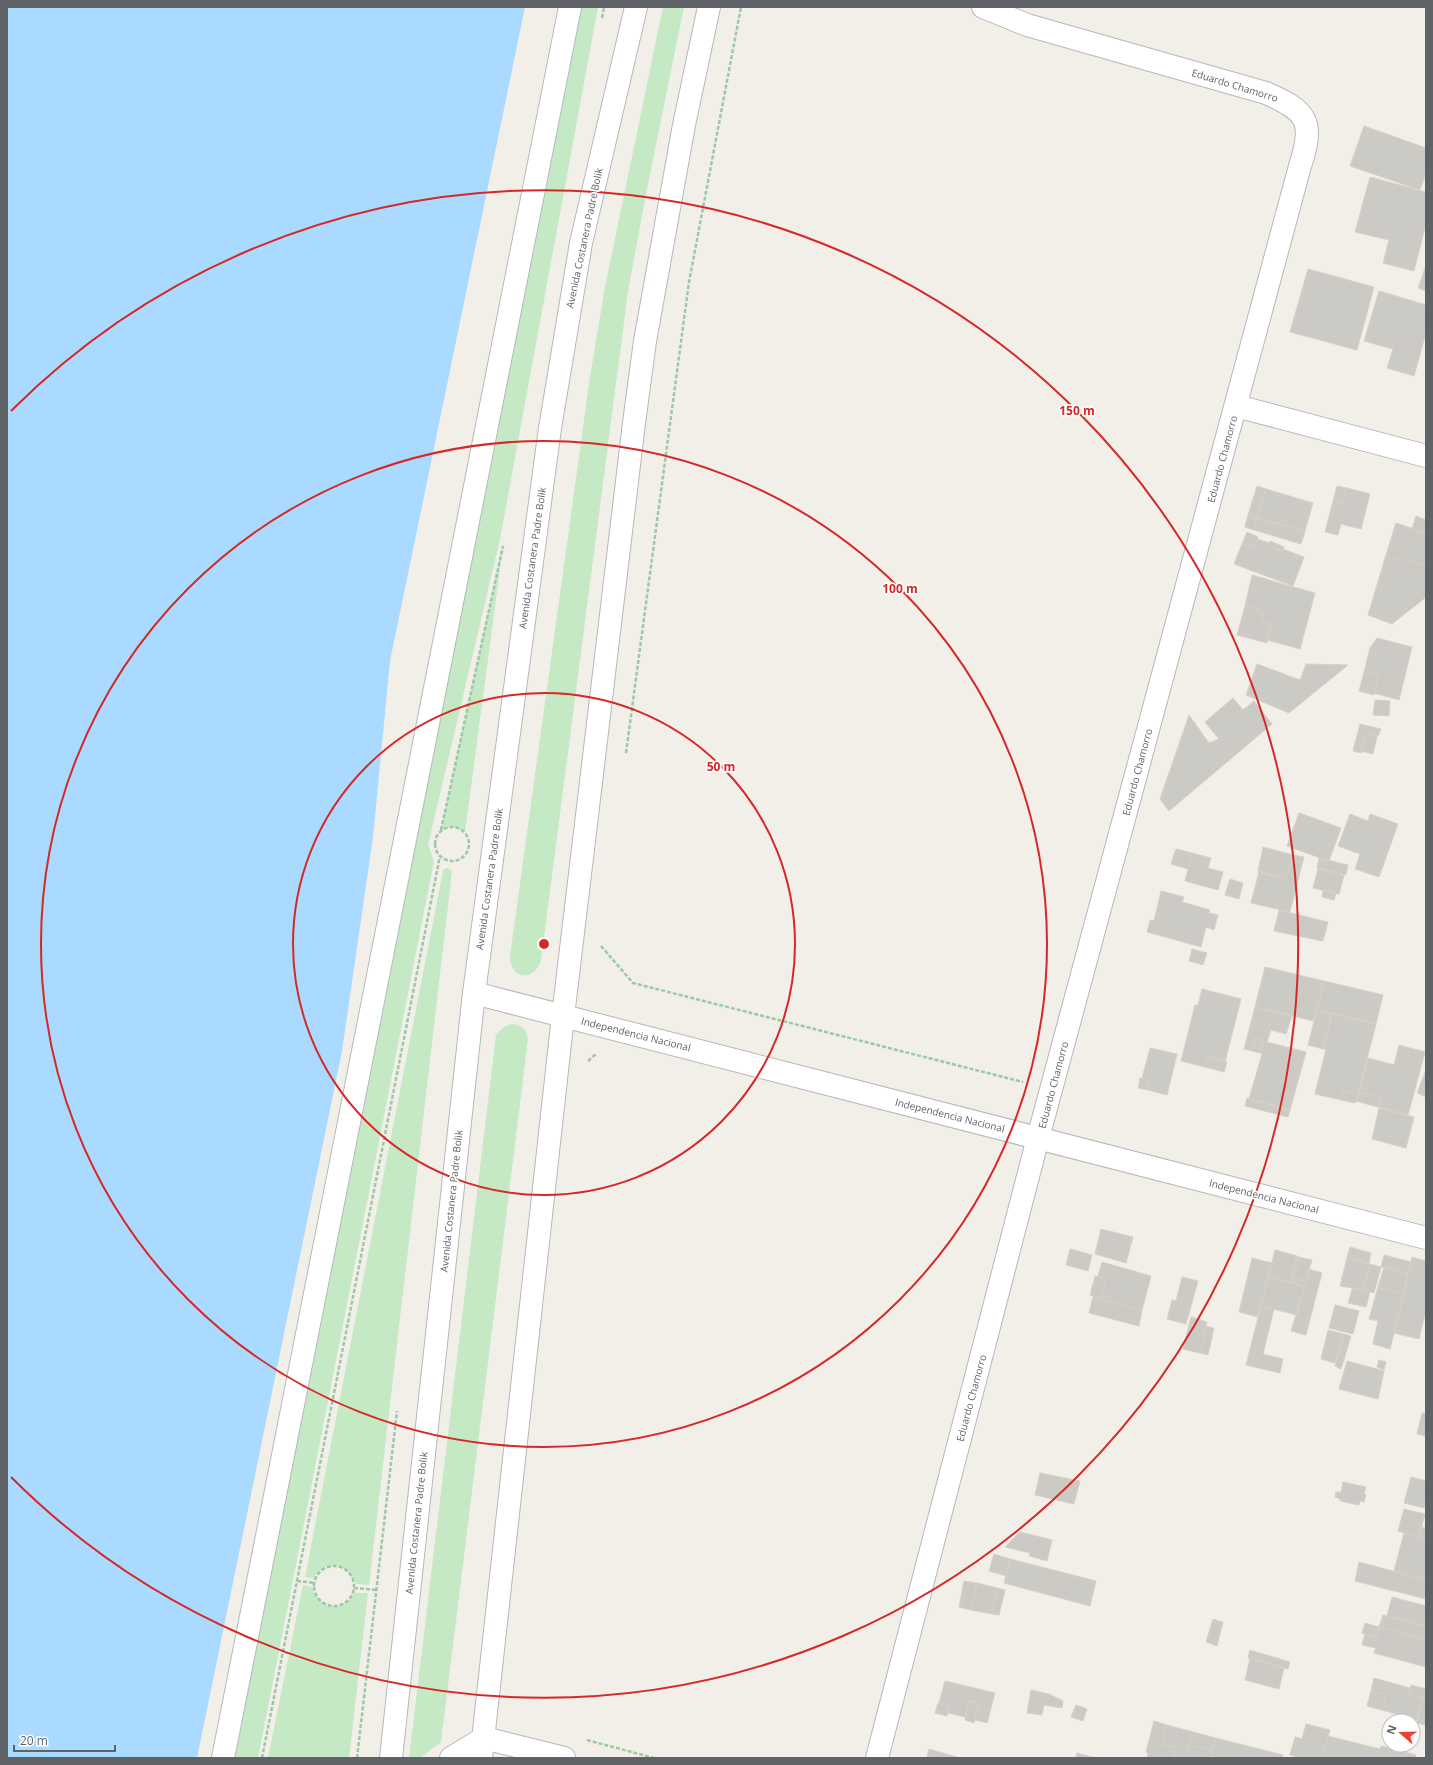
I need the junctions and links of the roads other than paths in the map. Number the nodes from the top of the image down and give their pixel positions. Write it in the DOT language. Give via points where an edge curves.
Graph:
graph roads {
  1 [pos="570,7"];
  2 [pos="636,7"];
  3 [pos="709,7"];
  4 [pos="983,7"];
  5 [pos="1236,406"];
  6 [pos="1426,456"];
  7 [pos="474,993"];
  8 [pos="563,1016"];
  9 [pos="1038,1138"];
  10 [pos="1426,1238"];
  11 [pos="482,1748"];
  12 [pos="223,1758"];
  13 [pos="391,1758"];
  14 [pos="451,1758"];
  15 [pos="564,1758"];
  16 [pos="877,1758"];
  1 -- 12 [label="street"];
  2 -- 7 [label="street, Avenida Costanera Padre Bolik" via="582,243 563,342 548,436"];
  3 -- 8 [label="street" via="684,125 645,341"];
  4 -- 5 [label="street, Eduardo Chamorro" via="1027,25 1266,93 1288,102 1300,112 1307,127 1307,145"];
  5 -- 6 [label="street"];
  5 -- 9 [label="street, Eduardo Chamorro"];
  7 -- 8 [label="street, Independencia Nacional"];
  7 -- 13 [label="street, Avenida Costanera Padre Bolik"];
  8 -- 9 [label="street, Independencia Nacional"];
  8 -- 11 [label="street"];
  9 -- 10 [label="street, Independencia Nacional"];
  9 -- 16 [label="street, Eduardo Chamorro"];
  11 -- 14 [label="street"];
  11 -- 15 [label="street"];
}
